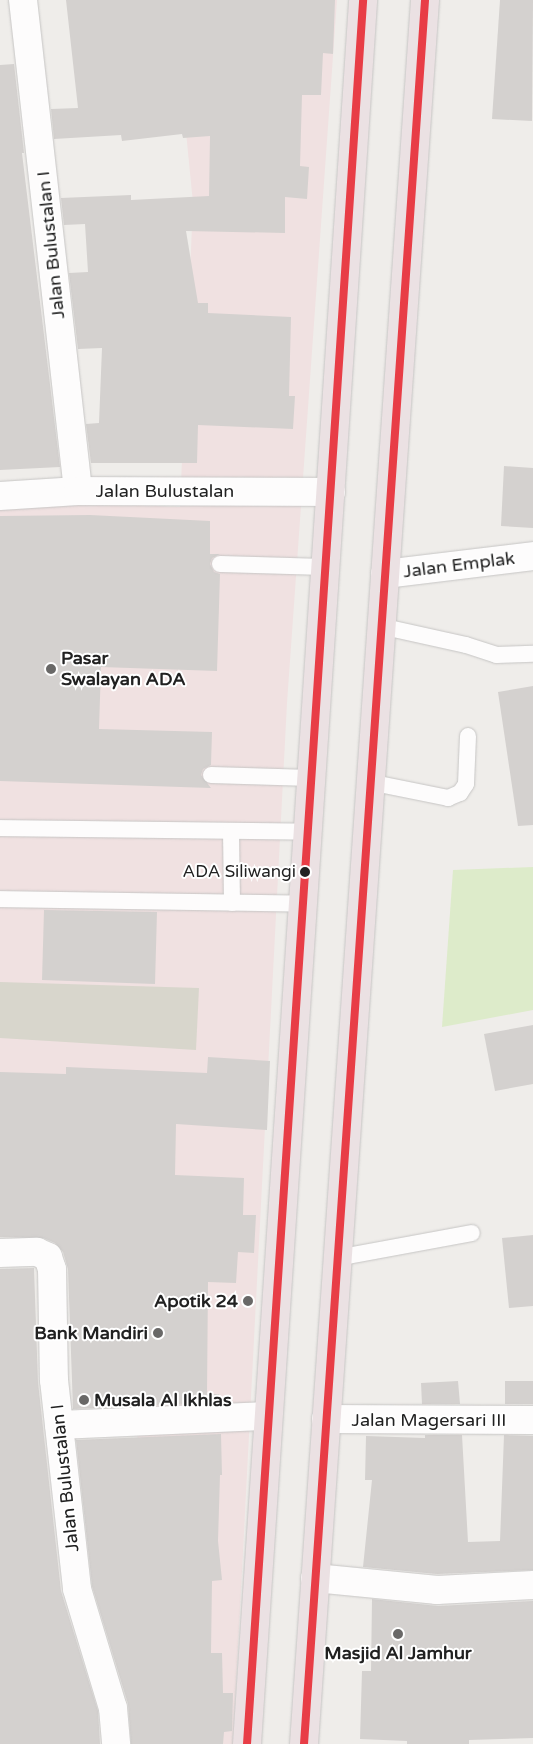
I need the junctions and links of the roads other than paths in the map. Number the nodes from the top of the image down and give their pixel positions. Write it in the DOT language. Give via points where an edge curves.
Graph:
graph roads {
  1 [pos="24,0"];
  2 [pos="363,0"];
  3 [pos="425,0"];
  4 [pos="78,491"];
  5 [pos="331,492"];
  6 [pos="0,496"];
  7 [pos="533,556"];
  8 [pos="220,564"];
  9 [pos="326,567"];
  10 [pos="384,574"];
  11 [pos="380,626"];
  12 [pos="533,654"];
  13 [pos="468,736"];
  14 [pos="211,775"];
  15 [pos="311,778"];
  16 [pos="369,782"];
  17 [pos="0,828"];
  18 [pos="231,831"];
  19 [pos="307,832"];
  20 [pos="0,900"];
  21 [pos="232,902"];
  22 [pos="302,904"];
  23 [pos="472,1233"];
  24 [pos="0,1253"];
  25 [pos="337,1258"];
  26 [pos="268,1416"];
  27 [pos="326,1419"];
  28 [pos="533,1420"];
  29 [pos="59,1425"];
  30 [pos="315,1578"];
  31 [pos="533,1585"];
  32 [pos="116,1744"];
  33 [pos="247,1744"];
  34 [pos="304,1744"];
  1 -- 4 [label="street, Jalan Bulustalan I"];
  2 -- 5 [label="highway"];
  3 -- 10 [label="highway"];
  4 -- 5 [label="street, Jalan Bulustalan"];
  4 -- 6 [label="street, Jalan Bulustalan"];
  5 -- 9 [label="highway"];
  7 -- 10 [label="street, Jalan Emplak"];
  8 -- 9 [label="lane"];
  9 -- 15 [label="highway"];
  10 -- 11 [label="highway"];
  11 -- 12 [label="lane" via="496,655"];
  11 -- 16 [label="highway"];
  13 -- 16 [label="lane" via="466,784 460,793 448,798"];
  14 -- 15 [label="lane"];
  15 -- 19 [label="highway"];
  16 -- 25 [label="highway"];
  17 -- 18 [label="lane"];
  18 -- 19 [label="lane"];
  18 -- 21 [label="lane"];
  19 -- 22 [label="highway"];
  20 -- 21 [label="lane"];
  21 -- 22 [label="lane"];
  22 -- 26 [label="highway"];
  23 -- 25 [label="lane"];
  24 -- 29 [label="street, Jalan Bulustalan I" via="37,1252 48,1257 52,1269 54,1380"];
  25 -- 27 [label="highway"];
  26 -- 29 [label="street"];
  26 -- 33 [label="highway"];
  27 -- 28 [label="street, Jalan Magersari III"];
  27 -- 30 [label="highway"];
  29 -- 32 [label="street, Jalan Bulustalan I" via="77,1589 113,1708"];
  30 -- 31 [label="street" via="437,1590"];
  30 -- 34 [label="highway"];
}
